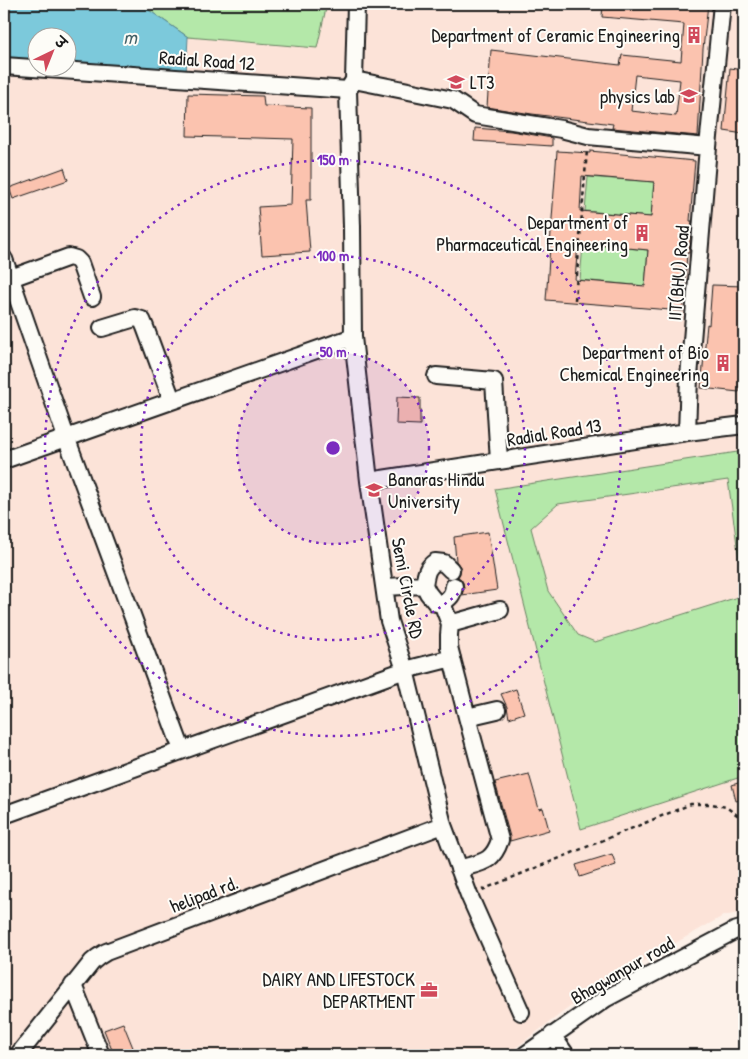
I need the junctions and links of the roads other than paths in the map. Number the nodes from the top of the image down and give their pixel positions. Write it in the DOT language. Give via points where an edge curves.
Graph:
graph roads {
  1 [pos="356,4"];
  2 [pos="722,4"];
  3 [pos="4,66"];
  4 [pos="351,85"];
  5 [pos="708,147"];
  6 [pos="4,260"];
  7 [pos="11,278"];
  8 [pos="92,297"];
  9 [pos="102,328"];
  10 [pos="353,337"];
  11 [pos="436,376"];
  12 [pos="172,400"];
  13 [pos="744,425"];
  14 [pos="687,432"];
  15 [pos="66,437"];
  16 [pos="4,460"];
  17 [pos="499,461"];
  18 [pos="369,481"];
  19 [pos="424,585"];
  20 [pos="385,587"];
  21 [pos="442,603"];
  22 [pos="500,610"];
  23 [pos="450,624"];
  24 [pos="452,658"];
  25 [pos="406,670"];
  26 [pos="497,710"];
  27 [pos="466,717"];
  28 [pos="182,750"];
  29 [pos="4,815"];
  30 [pos="443,825"];
  31 [pos="459,869"];
  32 [pos="744,928"];
  33 [pos="73,985"];
  34 [pos="521,1012"];
  35 [pos="552,1035"];
  36 [pos="18,1055"];
  37 [pos="101,1055"];
  38 [pos="525,1055"];
  39 [pos="566,1055"];
  1 -- 4 [label="lane, Semi Circle RD"];
  2 -- 5 [label="lane, IIT(BHU) Road"];
  3 -- 4 [label="lane, Radial Road 12"];
  4 -- 5 [label="lane, Radial Road 12" via="453,100 475,115 588,136"];
  4 -- 10 [label="lane, Semi Circle RD"];
  5 -- 14 [label="lane, IIT(BHU) Road"];
  6 -- 7 [label="lane"];
  7 -- 8 [label="lane" via="70,257 80,263"];
  7 -- 15 [label="lane"];
  9 -- 12 [label="lane" via="135,318 142,320"];
  10 -- 12 [label="lane"];
  10 -- 18 [label="lane, Semi Circle RD"];
  11 -- 17 [label="lane" via="494,381"];
  12 -- 15 [label="lane"];
  13 -- 14 [label="lane, Radial Road 13"];
  14 -- 17 [label="lane, Radial Road 13"];
  15 -- 16 [label="lane"];
  15 -- 28 [label="lane"];
  17 -- 18 [label="lane, Radial Road 13"];
  18 -- 20 [label="lane, Semi Circle RD"];
  19 -- 20 [label="lane"];
  19 -- 21 [label="lane" via="436,602"];
  19 -- 21 [label="lane" via="429,566 435,562 444,563 453,578 454,593"];
  20 -- 25 [label="lane, Semi Circle RD" via="390,621"];
  21 -- 23 [label="lane"];
  22 -- 23 [label="lane"];
  23 -- 24 [label="lane" via="448,635"];
  24 -- 25 [label="lane"];
  24 -- 27 [label="lane"];
  25 -- 28 [label="lane"];
  25 -- 30 [label="lane, Semi Circle RD"];
  26 -- 27 [label="lane"];
  27 -- 31 [label="lane" via="500,840 489,860"];
  28 -- 29 [label="lane"];
  30 -- 31 [label="lane, Semi Circle RD"];
  30 -- 33 [label="lane, helipad rd." via="106,952 92,962"];
  31 -- 34 [label="lane, Semi Circle RD"];
  32 -- 35 [label="lane, Bhagwanpur road" via="605,999"];
  33 -- 36 [label="lane, helipad rd."];
  33 -- 37 [label="lane"];
  35 -- 38 [label="lane, Bhagwanpur road"];
  35 -- 39 [label="lane"];
}
